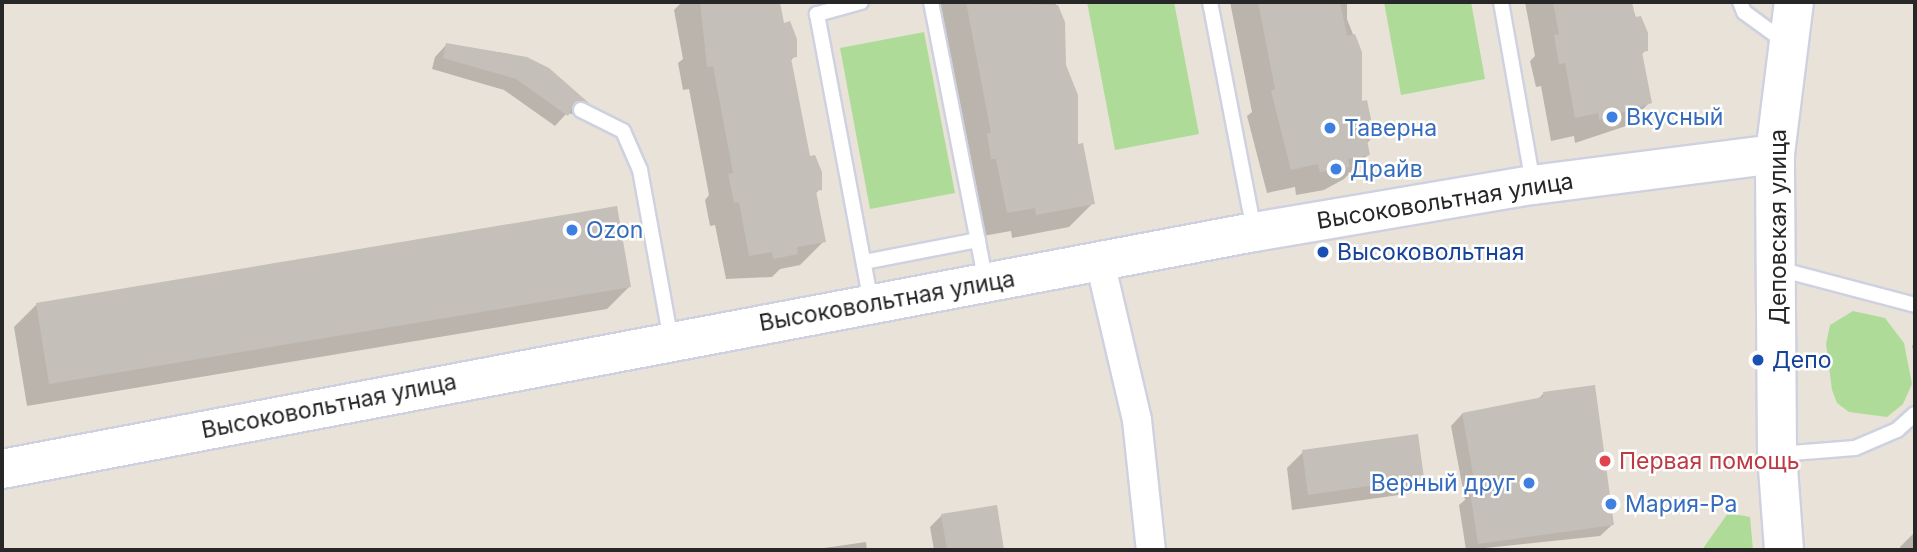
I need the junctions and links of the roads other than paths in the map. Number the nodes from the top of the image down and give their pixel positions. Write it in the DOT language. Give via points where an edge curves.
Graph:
graph roads {
  1 [pos="861,2"];
  2 [pos="931,2"];
  3 [pos="1210,2"];
  4 [pos="1501,2"];
  5 [pos="1740,2"];
  6 [pos="1794,2"];
  7 [pos="1786,43"];
  8 [pos="581,110"];
  9 [pos="1775,154"];
  10 [pos="1533,185"];
  11 [pos="1254,232"];
  12 [pos="978,240"];
  13 [pos="1100,261"];
  14 [pos="864,262"];
  15 [pos="1778,269"];
  16 [pos="986,283"];
  17 [pos="872,305"];
  18 [pos="1915,305"];
  19 [pos="671,340"];
  20 [pos="1915,414"];
  21 [pos="1777,454"];
  22 [pos="2,469"];
  23 [pos="1151,550"];
  24 [pos="1784,550"];
  1 -- 14 [label="lane" via="817,15"];
  2 -- 12 [label="lane"];
  3 -- 11 [label="lane"];
  4 -- 10 [label="lane"];
  5 -- 7 [label="lane" via="1744,12"];
  6 -- 7 [label="street, Деповская улица"];
  7 -- 9 [label="street, Деповская улица"];
  8 -- 19 [label="lane" via="623,131 640,170"];
  9 -- 10 [label="street, Высоковольтная улица"];
  9 -- 15 [label="street, Деповская улица"];
  10 -- 11 [label="street, Высоковольтная улица"];
  11 -- 13 [label="street, Высоковольтная улица"];
  12 -- 14 [label="lane"];
  12 -- 16 [label="lane"];
  13 -- 16 [label="street, Высоковольтная улица"];
  13 -- 23 [label="street" via="1137,420"];
  14 -- 17 [label="lane"];
  15 -- 18 [label="lane"];
  15 -- 21 [label="street, Деповская улица"];
  16 -- 17 [label="street, Высоковольтная улица"];
  17 -- 19 [label="street, Высоковольтная улица"];
  19 -- 22 [label="street, Высоковольтная улица"];
  20 -- 21 [label="lane" via="1896,430 1854,448"];
  21 -- 24 [label="street, Деповская улица"];
}
